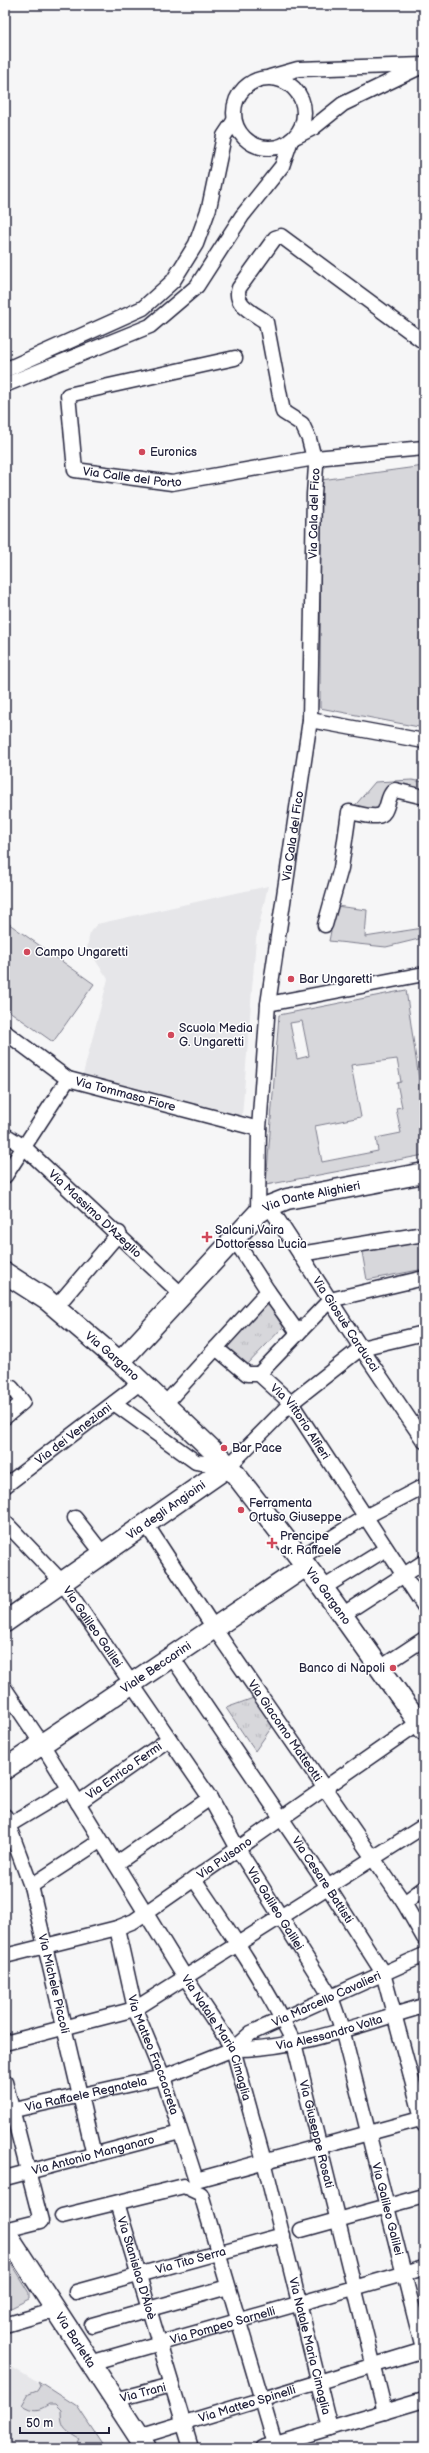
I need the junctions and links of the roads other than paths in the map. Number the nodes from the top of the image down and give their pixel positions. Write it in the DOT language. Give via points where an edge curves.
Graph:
graph roads {
  1 [pos="424,65"];
  2 [pos="270,77"];
  3 [pos="234,121"];
  4 [pos="294,138"];
  5 [pos="424,342"];
  6 [pos="235,358"];
  7 [pos="5,370"];
  8 [pos="5,385"];
  9 [pos="424,448"];
  10 [pos="315,458"];
  11 [pos="310,720"];
  12 [pos="424,741"];
  13 [pos="424,797"];
  14 [pos="324,925"];
  15 [pos="424,974"];
  16 [pos="268,1004"];
  17 [pos="5,1032"];
  18 [pos="68,1079"];
  19 [pos="259,1129"];
  20 [pos="5,1135"];
  21 [pos="24,1147"];
  22 [pos="424,1173"];
  23 [pos="5,1176"];
  24 [pos="264,1210"];
  25 [pos="119,1233"];
  26 [pos="424,1234"];
  27 [pos="235,1240"];
  28 [pos="300,1254"];
  29 [pos="5,1273"];
  30 [pos="424,1278"];
  31 [pos="268,1291"];
  32 [pos="183,1296"];
  33 [pos="330,1300"];
  34 [pos="56,1307"];
  35 [pos="298,1333"];
  36 [pos="424,1333"];
  37 [pos="216,1348"];
  38 [pos="361,1348"];
  39 [pos="120,1362"];
  40 [pos="259,1374"];
  41 [pos="141,1382"];
  42 [pos="5,1393"];
  43 [pos="114,1403"];
  44 [pos="291,1403"];
  45 [pos="164,1405"];
  46 [pos="5,1417"];
  47 [pos="424,1441"];
  48 [pos="229,1466"];
  49 [pos="5,1486"];
  50 [pos="424,1486"];
  51 [pos="364,1517"];
  52 [pos="75,1518"];
  53 [pos="5,1522"];
  54 [pos="146,1524"];
  55 [pos="386,1549"];
  56 [pos="103,1554"];
  57 [pos="303,1562"];
  58 [pos="424,1562"];
  59 [pos="403,1574"];
  60 [pos="62,1582"];
  61 [pos="323,1588"];
  62 [pos="424,1606"];
  63 [pos="342,1615"];
  64 [pos="5,1622"];
  65 [pos="214,1628"];
  66 [pos="424,1638"];
  67 [pos="172,1657"];
  68 [pos="380,1668"];
  69 [pos="132,1684"];
  70 [pos="5,1689"];
  71 [pos="422,1724"];
  72 [pos="169,1739"];
  73 [pos="42,1744"];
  74 [pos="5,1769"];
  75 [pos="325,1788"];
  76 [pos="69,1789"];
  77 [pos="210,1798"];
  78 [pos="78,1804"];
  79 [pos="282,1818"];
  80 [pos="7,1820"];
  81 [pos="424,1826"];
  82 [pos="100,1841"];
  83 [pos="238,1849"];
  84 [pos="372,1859"];
  85 [pos="116,1864"];
  86 [pos="194,1880"];
  87 [pos="31,1886"];
  88 [pos="328,1887"];
  89 [pos="424,1888"];
  90 [pos="404,1903"];
  91 [pos="146,1913"];
  92 [pos="280,1917"];
  93 [pos="117,1928"];
  94 [pos="424,1938"];
  95 [pos="238,1944"];
  96 [pos="44,1946"];
  97 [pos="424,1955"];
  98 [pos="5,1956"];
  99 [pos="383,1973"];
  100 [pos="185,1977"];
  101 [pos="331,1997"];
  102 [pos="424,2006"];
  103 [pos="134,2009"];
  104 [pos="396,2014"];
  105 [pos="282,2018"];
  106 [pos="64,2028"];
  107 [pos="342,2029"];
  108 [pos="5,2043"];
  109 [pos="294,2043"];
  110 [pos="233,2049"];
  111 [pos="163,2077"];
  112 [pos="5,2082"];
  113 [pos="80,2097"];
  114 [pos="9,2112"];
  115 [pos="423,2121"];
  116 [pos="180,2132"];
  117 [pos="368,2133"];
  118 [pos="320,2146"];
  119 [pos="94,2155"];
  120 [pos="264,2162"];
  121 [pos="28,2172"];
  122 [pos="5,2178"];
  123 [pos="424,2196"];
  124 [pos="116,2203"];
  125 [pos="386,2207"];
  126 [pos="62,2216"];
  127 [pos="338,2221"];
  128 [pos="301,2230"];
  129 [pos="5,2231"];
  130 [pos="282,2235"];
  131 [pos="218,2253"];
  132 [pos="424,2268"];
  133 [pos="403,2274"];
  134 [pos="138,2275"];
  135 [pos="228,2287"];
  136 [pos="354,2288"];
  137 [pos="76,2292"];
  138 [pos="299,2304"];
  139 [pos="149,2310"];
  140 [pos="58,2314"];
  141 [pos="238,2321"];
  142 [pos="5,2325"];
  143 [pos="92,2325"];
  144 [pos="159,2344"];
  145 [pos="424,2351"];
  146 [pos="90,2363"];
  147 [pos="374,2366"];
  148 [pos="319,2382"];
  149 [pos="172,2384"];
  150 [pos="114,2400"];
  151 [pos="262,2400"];
  152 [pos="424,2400"];
  153 [pos="385,2412"];
  154 [pos="183,2423"];
  155 [pos="330,2428"];
  156 [pos="142,2443"];
  157 [pos="268,2446"];
  158 [pos="191,2448"];
  1 -- 2 [label="street" via="298,69"];
  1 -- 4 [label="street" via="343,104 313,128"];
  2 -- 3 [label="street" via="254,81 241,91 234,105"];
  2 -- 4 [label="street" via="288,83 301,98 305,117"];
  3 -- 4 [label="street" via="240,136 253,146 269,149 285,146"];
  3 -- 7 [label="street" via="224,136 208,208 196,244 173,281 143,308"];
  4 -- 8 [label="street" via="282,166 242,216 198,286 150,326"];
  5 -- 10 [label="street" via="280,236 275,238 236,296 239,302 266,322 283,412 302,424"];
  6 -- 10 [label="street, Via Calle del Porto" via="68,395 76,470 172,482"];
  9 -- 10 [label="street, Via Calle del Porto"];
  10 -- 11 [label="street, Via Cala del Fico"];
  11 -- 12 [label="street"];
  11 -- 16 [label="street, Via Cala del Fico"];
  13 -- 14 [label="street" via="395,790 388,796 386,810 382,815 349,812 342,868"];
  15 -- 16 [label="street"];
  16 -- 19 [label="street, Via Cala del Fico"];
  17 -- 18 [label="street, Via Tommaso Fiore"];
  18 -- 19 [label="street, Via Tommaso Fiore"];
  18 -- 21 [label="street"];
  19 -- 24 [label="street, Via Cala del Fico"];
  20 -- 21 [label="street, Via Massimo D'Azeglio"];
  21 -- 23 [label="street"];
  21 -- 25 [label="street, Via Massimo D'Azeglio"];
  22 -- 24 [label="street, Via Dante Alighieri" via="287,1199"];
  24 -- 27 [label="street, Via Dante Alighieri"];
  24 -- 28 [label="street, Via Giosuè Carducci"];
  25 -- 32 [label="street, Via Massimo D'Azeglio"];
  25 -- 34 [label="street"];
  26 -- 28 [label="street"];
  27 -- 31 [label="street"];
  27 -- 32 [label="street, Via Dante Alighieri"];
  28 -- 33 [label="street, Via Giosuè Carducci"];
  29 -- 34 [label="street, Via Gargano"];
  30 -- 33 [label="street"];
  31 -- 35 [label="street"];
  31 -- 37 [label="street"];
  32 -- 39 [label="street, Via Dante Alighieri"];
  33 -- 35 [label="street"];
  33 -- 38 [label="street, Via Giosuè Carducci"];
  34 -- 39 [label="street, Via Gargano"];
  35 -- 40 [label="street"];
  36 -- 38 [label="street"];
  37 -- 40 [label="street, Via Vittorio Alfieri" via="247,1374"];
  37 -- 45 [label="street"];
  38 -- 44 [label="street"];
  38 -- 47 [label="street, Via Giosuè Carducci"];
  39 -- 41 [label="street, Via Gargano"];
  40 -- 44 [label="street, Via Vittorio Alfieri"];
  41 -- 43 [label="street, Via dei Veneziani"];
  41 -- 45 [label="street, Via Gargano"];
  42 -- 46 [label="street" via="12,1388 23,1402"];
  43 -- 48 [label="street" via="196,1462"];
  43 -- 49 [label="street, Via dei Veneziani"];
  44 -- 48 [label="street"];
  44 -- 51 [label="street, Via Vittorio Alfieri"];
  45 -- 48 [label="street, Via Gargano"];
  48 -- 54 [label="street, Via degli Angioini"];
  48 -- 57 [label="street, Via Gargano"];
  50 -- 51 [label="street, Viale Beccarini"];
  51 -- 55 [label="street, Via Vittorio Alfieri"];
  51 -- 57 [label="street, Viale Beccarini"];
  52 -- 56 [label="street"];
  53 -- 60 [label="street, Via Galileo Galilei"];
  54 -- 56 [label="street, Via degli Angioini"];
  54 -- 65 [label="street, Via Giacomo Matteotti"];
  55 -- 59 [label="street, Via Vittorio Alfieri"];
  55 -- 61 [label="street"];
  56 -- 60 [label="street, Via degli Angioini"];
  57 -- 61 [label="street, Via Gargano"];
  57 -- 65 [label="street, Viale Beccarini"];
  58 -- 59 [label="street"];
  59 -- 62 [label="street, Via Vittorio Alfieri"];
  59 -- 63 [label="street"];
  60 -- 64 [label="street, Via degli Angioini"];
  60 -- 69 [label="street, Via Galileo Galilei"];
  61 -- 63 [label="street, Via Gargano"];
  63 -- 68 [label="street, Via Gargano"];
  65 -- 67 [label="street, Viale Beccarini"];
  65 -- 75 [label="street, Via Giacomo Matteotti"];
  66 -- 68 [label="street"];
  67 -- 69 [label="street, Viale Beccarini"];
  67 -- 79 [label="street, Via Cesare Battisti"];
  68 -- 71 [label="street, Via Gargano"];
  69 -- 72 [label="street, Via Galileo Galilei"];
  69 -- 73 [label="street, Viale Beccarini"];
  70 -- 73 [label="street, Via Natale Maria Cimaglia"];
  71 -- 75 [label="street, Via Pulsano"];
  72 -- 77 [label="street, Via Galileo Galilei"];
  72 -- 78 [label="street, Via Enrico Fermi"];
  73 -- 74 [label="street, Viale Beccarini"];
  73 -- 76 [label="street, Via Natale Maria Cimaglia"];
  75 -- 79 [label="street, Via Pulsano"];
  75 -- 84 [label="street, Via Giacomo Matteotti"];
  76 -- 78 [label="street, Via Natale Maria Cimaglia"];
  76 -- 80 [label="street"];
  77 -- 83 [label="street, Via Galileo Galilei"];
  77 -- 85 [label="street"];
  78 -- 82 [label="street, Via Natale Maria Cimaglia"];
  79 -- 83 [label="street, Via Pulsano"];
  79 -- 88 [label="street, Via Cesare Battisti"];
  80 -- 87 [label="street, Via Michele Piccoli"];
  81 -- 84 [label="street"];
  82 -- 85 [label="street, Via Natale Maria Cimaglia"];
  82 -- 87 [label="street"];
  83 -- 86 [label="street, Via Pulsano"];
  83 -- 92 [label="street, Via Galileo Galilei"];
  84 -- 88 [label="street"];
  84 -- 90 [label="street, Via Giacomo Matteotti"];
  85 -- 91 [label="street, Via Natale Maria Cimaglia"];
  86 -- 91 [label="street, Via Pulsano"];
  86 -- 95 [label="street, Via Giuseppe Rosati"];
  87 -- 96 [label="street, Via Michele Piccoli"];
  88 -- 92 [label="street"];
  88 -- 99 [label="street, Via Cesare Battisti"];
  89 -- 90 [label="street"];
  90 -- 94 [label="street, Via Giacomo Matteotti"];
  91 -- 93 [label="street, Via Pulsano" via="134,1922"];
  91 -- 100 [label="street, Via Natale Maria Cimaglia"];
  92 -- 95 [label="street"];
  92 -- 101 [label="street, Via Galileo Galilei"];
  93 -- 96 [label="street, Via Pulsano"];
  93 -- 103 [label="street, Via Matteo Fraccacreta"];
  95 -- 100 [label="street"];
  95 -- 105 [label="street, Via Giuseppe Rosati"];
  96 -- 98 [label="street, Via Pulsano"];
  96 -- 106 [label="street, Via Michele Piccoli"];
  97 -- 99 [label="street, Via Marcello Cavalieri"];
  99 -- 101 [label="street, Via Marcello Cavalieri"];
  99 -- 104 [label="street, Via Cesare Battisti"];
  100 -- 103 [label="street"];
  100 -- 110 [label="street, Via Natale Maria Cimaglia"];
  101 -- 105 [label="street, Via Marcello Cavalieri"];
  101 -- 107 [label="street, Via Galileo Galilei"];
  102 -- 104 [label="street, Via Alessandro Volta"];
  103 -- 106 [label="street"];
  103 -- 111 [label="street, Via Matteo Fraccacreta"];
  104 -- 107 [label="street, Via Alessandro Volta"];
  104 -- 115 [label="street, Via Cesare Battisti"];
  105 -- 109 [label="street, Via Giuseppe Rosati"];
  105 -- 110 [label="street, Via Marcello Cavalieri" via="251,2033"];
  106 -- 108 [label="street"];
  106 -- 113 [label="street, Via Michele Piccoli"];
  107 -- 109 [label="street, Via Alessandro Volta"];
  107 -- 117 [label="street, Via Galileo Galilei"];
  109 -- 110 [label="street, Via Alessandro Volta" via="259,2049"];
  109 -- 118 [label="street, Via Giuseppe Rosati"];
  110 -- 111 [label="street, Via Raffaele Regnatela"];
  110 -- 120 [label="street, Via Natale Maria Cimaglia"];
  111 -- 113 [label="street, Via Raffaele Regnatela"];
  111 -- 116 [label="street, Via Matteo Fraccacreta"];
  112 -- 114 [label="street"];
  113 -- 114 [label="street, Via Raffaele Regnatela"];
  113 -- 119 [label="street, Via Michele Piccoli"];
  114 -- 121 [label="street"];
  115 -- 117 [label="street"];
  116 -- 119 [label="street, Via Antonio Manganaro"];
  116 -- 120 [label="street, Via Matteo Fraccacreta" via="196,2180"];
  117 -- 118 [label="street"];
  117 -- 125 [label="street, Via Galileo Galilei"];
  118 -- 120 [label="street"];
  118 -- 127 [label="street, Via Giuseppe Rosati"];
  119 -- 121 [label="street, Via Antonio Manganaro"];
  120 -- 130 [label="street, Via Natale Maria Cimaglia"];
  121 -- 122 [label="street, Via Antonio Manganaro"];
  121 -- 129 [label="street" via="41,2221"];
  123 -- 125 [label="street"];
  124 -- 126 [label="street"];
  124 -- 131 [label="street" via="184,2186 201,2194"];
  124 -- 134 [label="street, Via Stanislao D'Aloè"];
  125 -- 127 [label="street"];
  125 -- 133 [label="street, Via Galileo Galilei"];
  127 -- 128 [label="street"];
  127 -- 136 [label="street, Via Giuseppe Rosati"];
  129 -- 140 [label="street, Via Barletta"];
  130 -- 131 [label="street, Via Tito Serra"];
  130 -- 138 [label="street, Via Natale Maria Cimaglia"];
  131 -- 134 [label="street, Via Tito Serra"];
  131 -- 135 [label="street"];
  132 -- 133 [label="street, Via Pompeo Sarnelli"];
  133 -- 136 [label="street, Via Pompeo Sarnelli"];
  133 -- 145 [label="street, Via Galileo Galilei"];
  134 -- 137 [label="street, Via Tito Serra"];
  134 -- 139 [label="street, Via Stanislao D'Aloè"];
  135 -- 139 [label="street"];
  135 -- 141 [label="street"];
  136 -- 138 [label="street, Via Pompeo Sarnelli"];
  136 -- 147 [label="street, Via Giuseppe Rosati"];
  138 -- 141 [label="street, Via Pompeo Sarnelli"];
  138 -- 148 [label="street, Via Natale Maria Cimaglia"];
  139 -- 143 [label="street"];
  139 -- 144 [label="street, Via Stanislao D'Aloè"];
  140 -- 142 [label="street" via="46,2313"];
  140 -- 146 [label="street, Via Barletta"];
  141 -- 144 [label="street, Via Pompeo Sarnelli"];
  141 -- 151 [label="street"];
  144 -- 146 [label="street, Via Pompeo Sarnelli"];
  144 -- 149 [label="street, Via Stanislao D'Aloè"];
  145 -- 147 [label="street, Via Matteo Spinelli"];
  146 -- 150 [label="street, Via Barletta"];
  147 -- 148 [label="street, Via Matteo Spinelli"];
  147 -- 153 [label="street, Via Giuseppe Rosati"];
  148 -- 151 [label="street, Via Matteo Spinelli"];
  148 -- 155 [label="street, Via Natale Maria Cimaglia"];
  149 -- 150 [label="street, Via Trani"];
  149 -- 154 [label="street, Via Stanislao D'Aloè"];
  150 -- 156 [label="street, Via Barletta"];
  151 -- 154 [label="street, Via Matteo Spinelli"];
  151 -- 157 [label="street"];
  152 -- 153 [label="street"];
  153 -- 155 [label="street"];
  154 -- 156 [label="street, Via Matteo Spinelli"];
  154 -- 158 [label="street, Via Stanislao D'Aloè"];
  155 -- 157 [label="street"];
}
